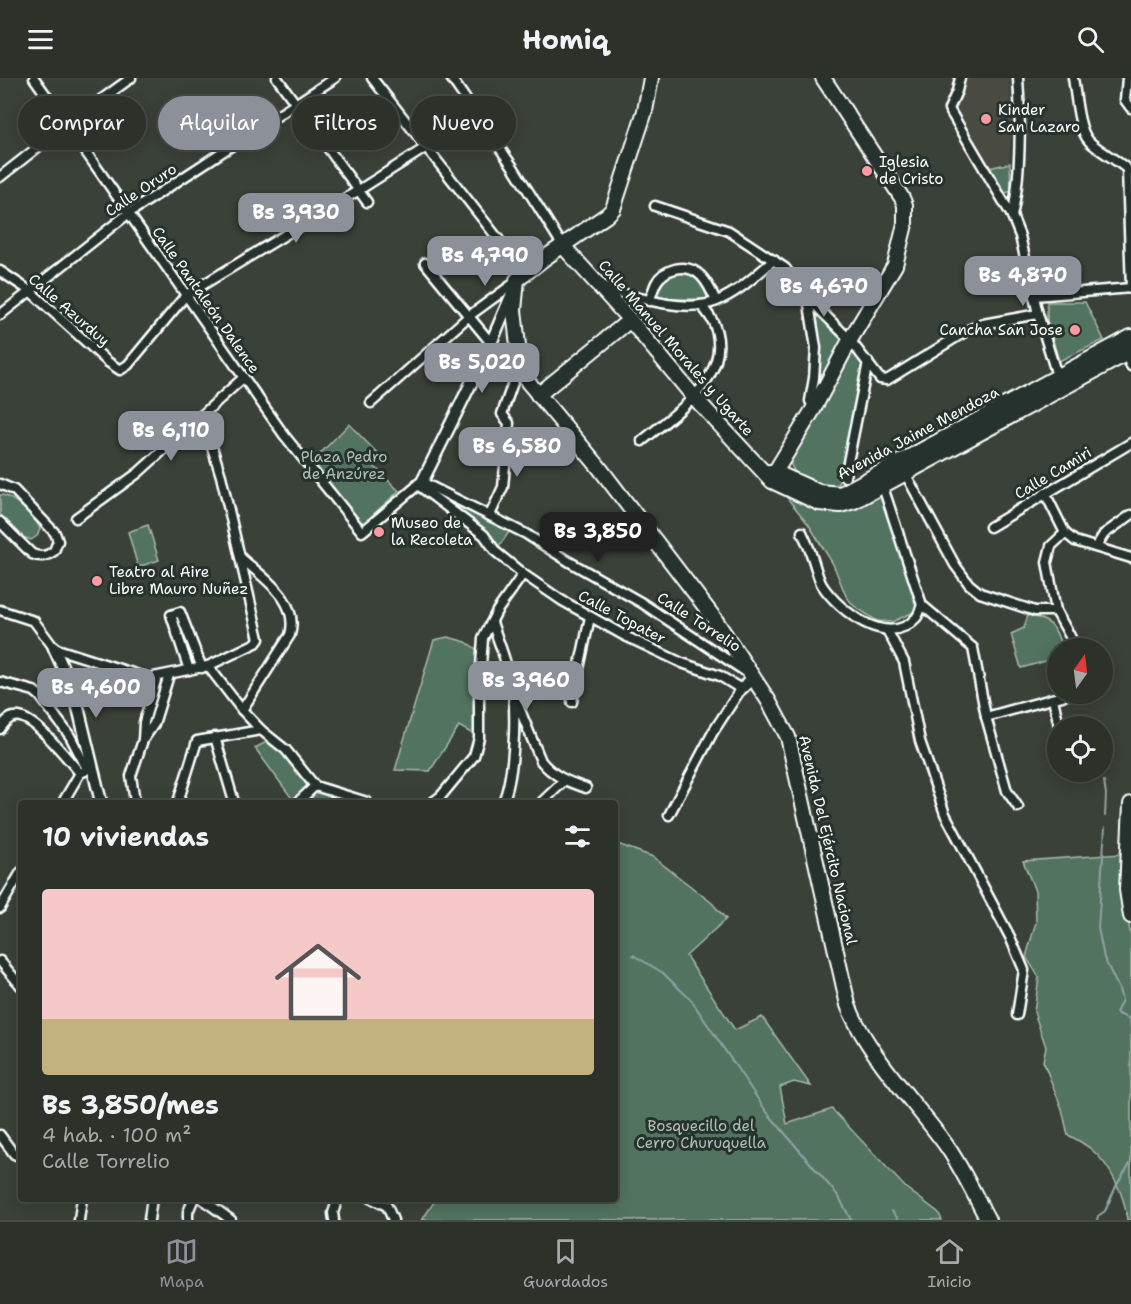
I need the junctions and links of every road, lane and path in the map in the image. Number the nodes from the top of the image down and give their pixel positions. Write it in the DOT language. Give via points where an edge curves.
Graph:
graph roads {
  1 [pos="34,78"];
  2 [pos="130,78"];
  3 [pos="277,78"];
  4 [pos="335,78"];
  5 [pos="372,78"];
  6 [pos="451,78"];
  7 [pos="651,78"];
  8 [pos="823,78"];
  9 [pos="960,78"];
  10 [pos="1017,78"];
  11 [pos="1073,78"];
  12 [pos="1127,78"];
  13 [pos="46,96"];
  14 [pos="105,96"];
  15 [pos="307,96"];
  16 [pos="464,96"];
  17 [pos="292,98"];
  18 [pos="292,106"];
  19 [pos="1131,108"];
  20 [pos="411,128"];
  21 [pos="34,150"];
  22 [pos="84,150"];
  23 [pos="329,150"];
  24 [pos="421,150"];
  25 [pos="428,150"];
  26 [pos="500,150"];
  27 [pos="0,177"];
  28 [pos="358,190"];
  29 [pos="367,202"];
  30 [pos="655,206"];
  31 [pos="129,213"];
  32 [pos="1012,216"];
  33 [pos="563,246"];
  34 [pos="774,260"];
  35 [pos="424,263"];
  36 [pos="0,271"];
  37 [pos="521,277"];
  38 [pos="600,287"];
  39 [pos="1131,288"];
  40 [pos="30,291"];
  41 [pos="186,295"];
  42 [pos="1034,296"];
  43 [pos="808,298"];
  44 [pos="650,301"];
  45 [pos="716,301"];
  46 [pos="701,305"];
  47 [pos="1038,314"];
  48 [pos="0,315"];
  49 [pos="469,316"];
  50 [pos="630,320"];
  51 [pos="1131,337"];
  52 [pos="850,340"];
  53 [pos="491,343"];
  54 [pos="1129,357"];
  55 [pos="868,362"];
  56 [pos="519,364"];
  57 [pos="243,378"];
  58 [pos="1059,382"];
  59 [pos="538,395"];
  60 [pos="694,397"];
  61 [pos="371,402"];
  62 [pos="814,408"];
  63 [pos="202,415"];
  64 [pos="642,441"];
  65 [pos="1131,443"];
  66 [pos="769,472"];
  67 [pos="905,473"];
  68 [pos="845,477"];
  69 [pos="0,484"];
  70 [pos="420,484"];
  71 [pos="882,484"];
  72 [pos="1045,493"];
  73 [pos="490,515"];
  74 [pos="1131,515"];
  75 [pos="76,518"];
  76 [pos="0,522"];
  77 [pos="990,527"];
  78 [pos="802,532"];
  79 [pos="1065,533"];
  80 [pos="1096,547"];
  81 [pos="240,557"];
  82 [pos="1131,558"];
  83 [pos="523,574"];
  84 [pos="922,605"];
  85 [pos="0,610"];
  86 [pos="1056,611"];
  87 [pos="590,617"];
  88 [pos="492,622"];
  89 [pos="886,630"];
  90 [pos="1071,638"];
  91 [pos="54,648"];
  92 [pos="205,667"];
  93 [pos="189,670"];
  94 [pos="169,675"];
  95 [pos="157,676"];
  96 [pos="753,677"];
  97 [pos="0,682"];
  98 [pos="741,688"];
  99 [pos="513,692"];
  100 [pos="1047,701"];
  101 [pos="572,702"];
  102 [pos="242,710"];
  103 [pos="986,717"];
  104 [pos="0,729"];
  105 [pos="261,730"];
  106 [pos="214,737"];
  107 [pos="143,740"];
  108 [pos="87,770"];
  109 [pos="564,781"];
  110 [pos="315,786"];
  111 [pos="586,788"];
  112 [pos="64,800"];
  113 [pos="100,800"];
  114 [pos="135,800"];
  115 [pos="179,800"];
  116 [pos="233,800"];
  117 [pos="300,800"];
  118 [pos="360,800"];
  119 [pos="435,800"];
  120 [pos="504,800"];
  121 [pos="544,800"];
  122 [pos="1131,804"];
  123 [pos="1018,807"];
  124 [pos="669,815"];
  125 [pos="18,877"];
  126 [pos="0,908"];
  127 [pos="1131,916"];
  128 [pos="0,961"];
  129 [pos="18,982"];
  130 [pos="1017,1015"];
  131 [pos="0,1135"];
  132 [pos="18,1156"];
  133 [pos="81,1202"];
  134 [pos="151,1202"];
  135 [pos="192,1202"];
  136 [pos="206,1202"];
  137 [pos="337,1202"];
  138 [pos="378,1202"];
  139 [pos="79,1220"];
  140 [pos="149,1220"];
  141 [pos="188,1220"];
  142 [pos="231,1220"];
  143 [pos="334,1220"];
  144 [pos="393,1220"];
  145 [pos="988,1220"];
  1 -- 13 [label="street, Calle Pantaleón Dalence"];
  2 -- 14 [label="street"];
  3 -- 17 [label="street"];
  4 -- 15 [label="street, Calle Oruro"];
  5 -- 20 [label="street"];
  6 -- 16 [label="street"];
  7 -- 33 [label="main road" via="645,111 614,208"];
  8 -- 52 [label="main road" via="905,205 905,224 895,265"];
  9 -- 32 [label="street" via="949,109"];
  10 -- 32 [label="street" via="1020,109"];
  11 -- 39 [label="street" via="1088,141 1127,169"];
  12 -- 19 [label="street" via="1125,100"];
  18 -- 31 [label="street, Calle Oruro"];
  21 -- 27 [label="street"];
  22 -- 31 [label="street, Calle Pantaleón Dalence"];
  23 -- 28 [label="street"];
  24 -- 28 [label="street"];
  25 -- 37 [label="street"];
  26 -- 33 [label="street"];
  28 -- 29 [label="street"];
  28 -- 41 [label="street"];
  30 -- 34 [label="street" via="729,231"];
  31 -- 40 [label="street, Calle Oruro"];
  31 -- 41 [label="street, Calle Pantaleón Dalence"];
  32 -- 42 [label="street"];
  33 -- 37 [label="main road"];
  33 -- 38 [label="main road, Calle Manuel Morales y Ugarte"];
  34 -- 43 [label="street"];
  34 -- 45 [label="street" via="737,290"];
  35 -- 49 [label="street"];
  36 -- 40 [label="street, Calle Azurduy"];
  37 -- 49 [label="street"];
  37 -- 53 [label="street"];
  37 -- 56 [label="main road, Avenida Del Ejército Nacional" via="514,310"];
  38 -- 44 [label="street"];
  38 -- 50 [label="main road, Calle Manuel Morales y Ugarte"];
  39 -- 42 [label="street"];
  40 -- 41 [label="street, Calle Azurduy" via="120,370"];
  40 -- 48 [label="street, Calle Oruro"];
  41 -- 57 [label="street, Calle Pantaleón Dalence"];
  42 -- 47 [label="street"];
  43 -- 52 [label="street"];
  43 -- 62 [label="street" via="816,348 810,401"];
  44 -- 45 [label="street" via="664,274 684,267 699,273"];
  44 -- 46 [label="street"];
  45 -- 46 [label="street"];
  46 -- 60 [label="street" via="714,323 718,342 711,374"];
  47 -- 55 [label="street" via="968,330 887,380 880,379"];
  47 -- 58 [label="street"];
  49 -- 53 [label="street"];
  49 -- 61 [label="street"];
  50 -- 59 [label="main road"];
  50 -- 60 [label="main road, Calle Manuel Morales y Ugarte"];
  51 -- 58 [label="main road, Avenida Jaime Mendoza"];
  52 -- 55 [label="street"];
  52 -- 62 [label="main road"];
  53 -- 70 [label="street"];
  54 -- 58 [label="main road, Avenida Jaime Mendoza"];
  55 -- 68 [label="street"];
  56 -- 59 [label="main road, Avenida Del Ejército Nacional"];
  56 -- 73 [label="street" via="502,414 509,423 503,487"];
  57 -- 63 [label="street"];
  57 -- 70 [label="street, Calle Pantaleón Dalence" via="362,532"];
  58 -- 66 [label="main road, Avenida Jaime Mendoza" via="841,494 819,492"];
  58 -- 67 [label="main road, Avenida Jaime Mendoza"];
  59 -- 96 [label="main road, Avenida Del Ejército Nacional" via="598,466 707,609"];
  60 -- 64 [label="street"];
  60 -- 66 [label="main road, Calle Manuel Morales y Ugarte"];
  62 -- 66 [label="main road"];
  63 -- 75 [label="street" via="138,473"];
  63 -- 81 [label="street"];
  65 -- 72 [label="street, Calle Camiri"];
  66 -- 71 [label="main road, Avenida Jaime Mendoza" via="772,481 827,505 846,504"];
  67 -- 71 [label="main road, Avenida Jaime Mendoza"];
  67 -- 86 [label="street" via="969,584 980,593 1035,611"];
  69 -- 76 [label="street" via="14,490 56,533 54,551 37,557"];
  70 -- 73 [label="street, Calle Torrelio"];
  70 -- 83 [label="street, Calle Topater" via="484,535 496,552"];
  71 -- 84 [label="street"];
  72 -- 77 [label="street, Calle Camiri"];
  72 -- 79 [label="street"];
  73 -- 96 [label="street, Calle Torrelio" via="642,603"];
  74 -- 80 [label="street" via="1104,534"];
  78 -- 89 [label="street" via="822,584 839,605 869,626"];
  79 -- 80 [label="street" via="1075,541"];
  79 -- 86 [label="street" via="1051,546 1047,562"];
  80 -- 82 [label="street"];
  81 -- 92 [label="street" via="259,639"];
  81 -- 102 [label="street" via="286,600 292,617 290,635"];
  83 -- 87 [label="street, Calle Topater"];
  83 -- 88 [label="street"];
  84 -- 89 [label="street" via="916,618 903,627"];
  84 -- 103 [label="street" via="972,648"];
  85 -- 91 [label="street" via="34,621"];
  86 -- 90 [label="street"];
  87 -- 98 [label="street, Calle Topater"];
  87 -- 101 [label="street"];
  88 -- 99 [label="street"];
  88 -- 119 [label="street" via="483,638 479,738 474,756"];
  89 -- 130 [label="street" via="904,662 920,741 945,814 1024,970"];
  91 -- 95 [label="street" via="148,678"];
  91 -- 108 [label="street" via="75,695"];
  92 -- 93 [label="street"];
  92 -- 93 [label="street" via="180,612 171,615"];
  92 -- 102 [label="street"];
  93 -- 94 [label="street"];
  94 -- 95 [label="street"];
  94 -- 107 [label="street" via="154,724"];
  95 -- 107 [label="street"];
  96 -- 98 [label="street"];
  96 -- 145 [label="main road, Avenida Del Ejército Nacional" via="788,737 852,1017 948,1149"];
  97 -- 108 [label="street" via="40,696 70,736"];
  98 -- 124 [label="street"];
  99 -- 109 [label="street" via="541,761"];
  99 -- 120 [label="street" via="510,776"];
  100 -- 103 [label="street"];
  102 -- 105 [label="street"];
  103 -- 123 [label="street" via="1007,791"];
  104 -- 108 [label="street" via="13,717 22,717"];
  105 -- 106 [label="street"];
  105 -- 110 [label="street" via="286,750"];
  106 -- 115 [label="street" via="197,741"];
  106 -- 116 [label="street"];
  107 -- 114 [label="street" via="131,776"];
  108 -- 112 [label="street"];
  108 -- 113 [label="street"];
  109 -- 111 [label="street"];
  109 -- 121 [label="street"];
  110 -- 117 [label="street"];
  110 -- 118 [label="street"];
  122 -- 127 [label="main road"];
  125 -- 126 [label="street"];
  128 -- 129 [label="street"];
  131 -- 132 [label="street"];
  133 -- 139 [label="street"];
  134 -- 140 [label="street"];
  135 -- 141 [label="street"];
  136 -- 142 [label="street"];
  137 -- 143 [label="street"];
  138 -- 144 [label="street" via="387,1206"];
}
